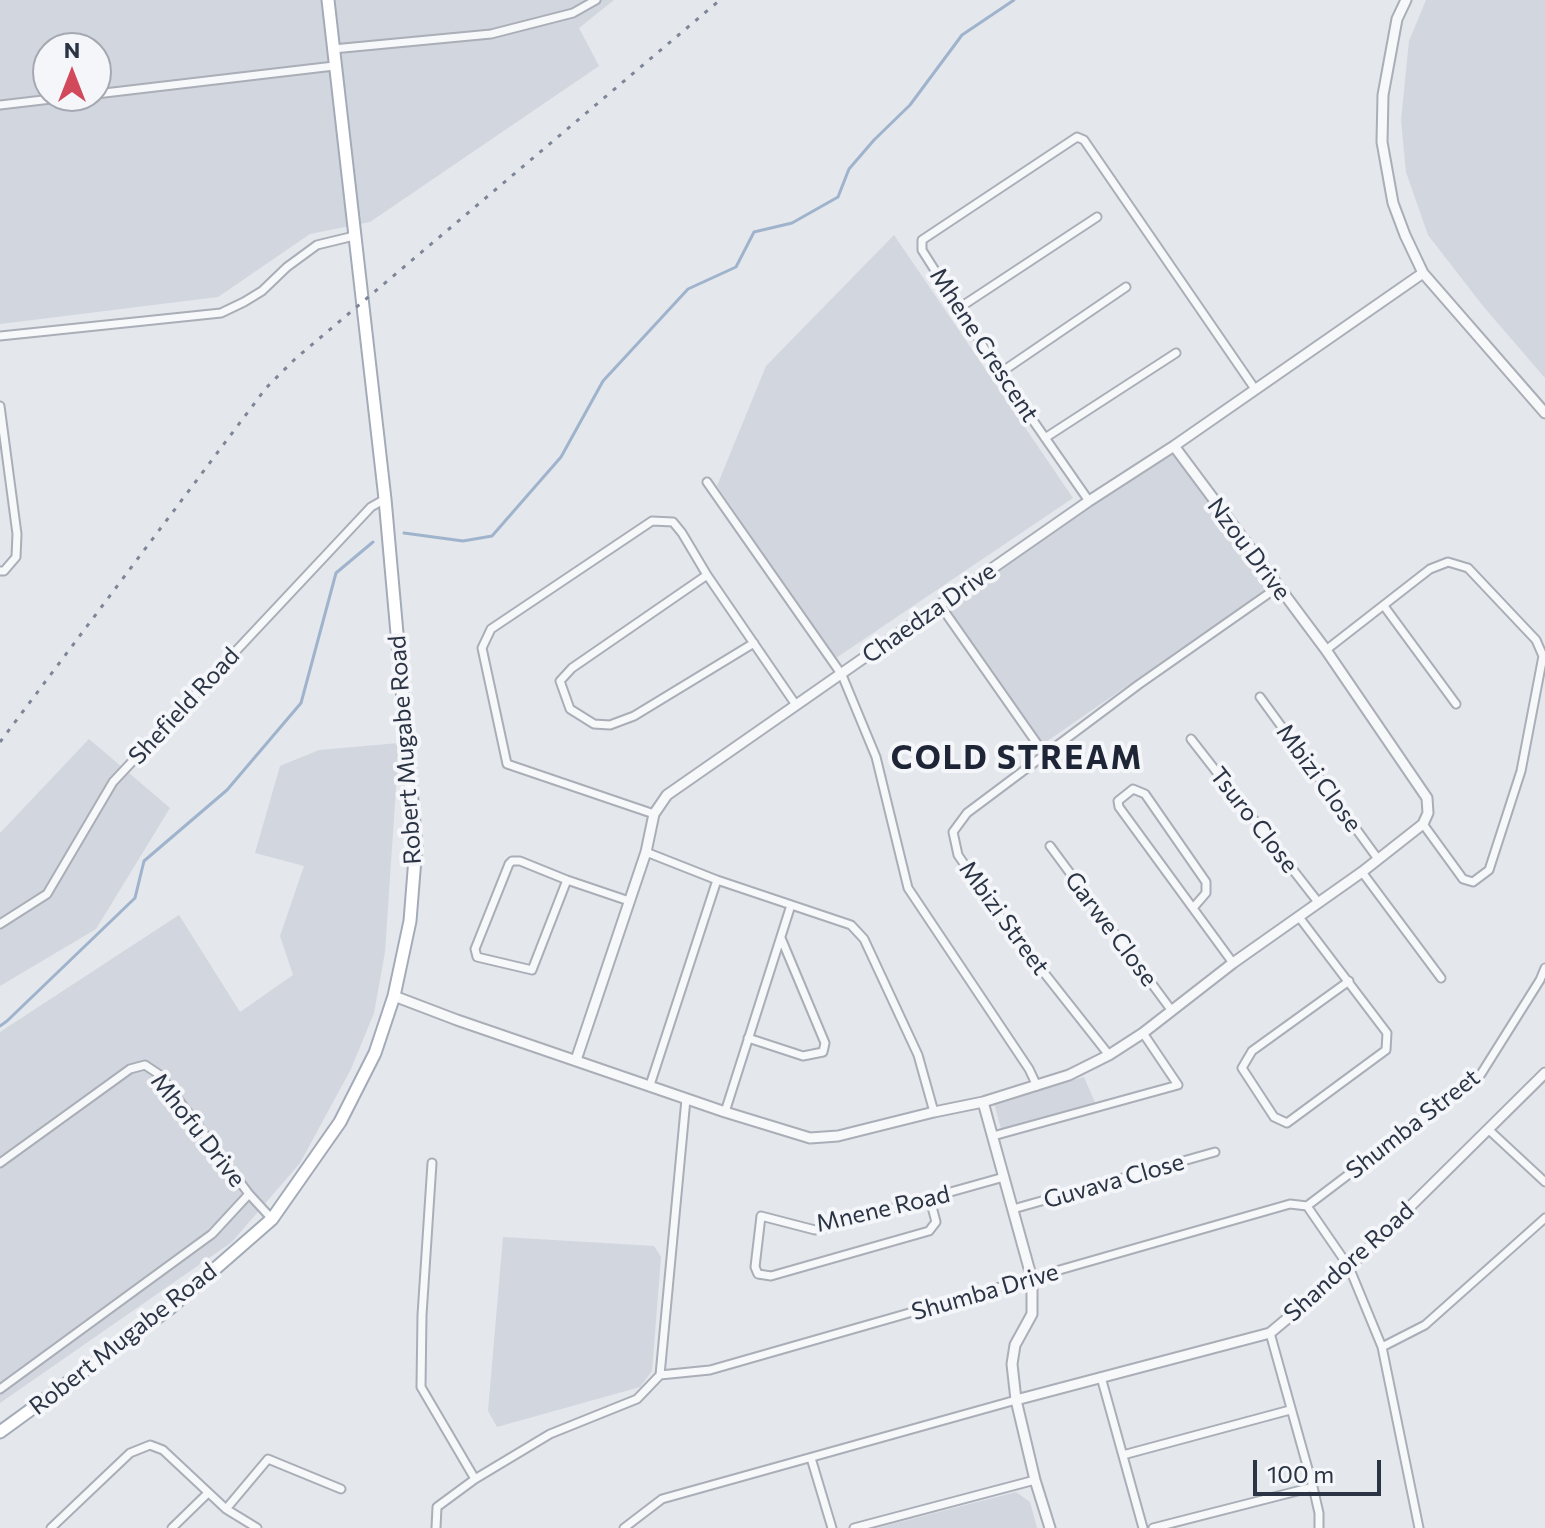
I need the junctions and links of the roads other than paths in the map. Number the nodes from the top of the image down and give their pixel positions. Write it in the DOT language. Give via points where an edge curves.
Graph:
graph roads {
  1 [pos="328,0"];
  2 [pos="596,0"];
  3 [pos="1406,0"];
  4 [pos="333,49"];
  5 [pos="334,66"];
  6 [pos="112,92"];
  7 [pos="32,101"];
  8 [pos="0,105"];
  9 [pos="1097,217"];
  10 [pos="354,236"];
  11 [pos="1423,273"];
  12 [pos="1126,287"];
  13 [pos="959,308"];
  14 [pos="0,336"];
  15 [pos="1176,353"];
  16 [pos="1000,373"];
  17 [pos="1255,389"];
  18 [pos="0,406"];
  19 [pos="1545,413"];
  20 [pos="1045,438"];
  21 [pos="1174,446"];
  22 [pos="707,482"];
  23 [pos="385,499"];
  24 [pos="1089,501"];
  25 [pos="0,571"];
  26 [pos="707,575"];
  27 [pos="1278,587"];
  28 [pos="940,605"];
  29 [pos="1384,606"];
  30 [pos="754,643"];
  31 [pos="1326,650"];
  32 [pos="842,675"];
  33 [pos="1260,697"];
  34 [pos="1456,704"];
  35 [pos="796,705"];
  36 [pos="1191,739"];
  37 [pos="1045,755"];
  38 [pos="654,814"];
  39 [pos="1423,824"];
  40 [pos="1050,846"];
  41 [pos="646,852"];
  42 [pos="1378,859"];
  43 [pos="1362,872"];
  44 [pos="567,880"];
  45 [pos="717,880"];
  46 [pos="629,901"];
  47 [pos="1318,902"];
  48 [pos="791,905"];
  49 [pos="1193,908"];
  50 [pos="1299,917"];
  51 [pos="0,924"];
  52 [pos="781,938"];
  53 [pos="1233,963"];
  54 [pos="1545,968"];
  55 [pos="1441,978"];
  56 [pos="1349,981"];
  57 [pos="394,996"];
  58 [pos="1172,1011"];
  59 [pos="1143,1033"];
  60 [pos="748,1038"];
  61 [pos="1109,1055"];
  62 [pos="576,1060"];
  63 [pos="1545,1073"];
  64 [pos="650,1085"];
  65 [pos="1037,1086"];
  66 [pos="686,1099"];
  67 [pos="983,1102"];
  68 [pos="725,1112"];
  69 [pos="934,1112"];
  70 [pos="1489,1130"];
  71 [pos="993,1136"];
  72 [pos="1215,1152"];
  73 [pos="0,1163"];
  74 [pos="432,1163"];
  75 [pos="1004,1177"];
  76 [pos="1545,1182"];
  77 [pos="249,1194"];
  78 [pos="930,1199"];
  79 [pos="1307,1206"];
  80 [pos="1013,1209"];
  81 [pos="1545,1218"];
  82 [pos="272,1219"];
  83 [pos="1349,1267"];
  84 [pos="1032,1279"];
  85 [pos="1270,1333"];
  86 [pos="1382,1347"];
  87 [pos="660,1375"];
  88 [pos="1101,1377"];
  89 [pos="0,1389"];
  90 [pos="1016,1400"];
  91 [pos="1290,1410"];
  92 [pos="0,1432"];
  93 [pos="1123,1455"];
  94 [pos="811,1458"];
  95 [pos="475,1479"];
  96 [pos="1035,1480"];
  97 [pos="1313,1487"];
  98 [pos="341,1489"];
  99 [pos="208,1493"];
  100 [pos="226,1509"];
  101 [pos="51,1528"];
  102 [pos="172,1528"];
  103 [pos="257,1528"];
  104 [pos="436,1528"];
  105 [pos="624,1528"];
  106 [pos="832,1528"];
  107 [pos="854,1528"];
  108 [pos="1050,1528"];
  109 [pos="1143,1528"];
  110 [pos="1153,1528"];
  111 [pos="1319,1528"];
  112 [pos="1419,1528"];
  1 -- 4 [label="main road, Robert Mugabe Road"];
  2 -- 4 [label="street" via="573,13 491,34"];
  3 -- 11 [label="street" via="1397,19 1383,95 1382,142 1393,203"];
  4 -- 5 [label="main road, Robert Mugabe Road"];
  5 -- 6 [label="street"];
  5 -- 10 [label="main road, Robert Mugabe Road"];
  7 -- 8 [label="street"];
  9 -- 13 [label="street"];
  10 -- 14 [label="street" via="317,245 262,291 221,313"];
  10 -- 23 [label="main road, Robert Mugabe Road"];
  11 -- 17 [label="street, Chaedza Drive"];
  11 -- 19 [label="street"];
  12 -- 16 [label="street"];
  13 -- 16 [label="street, Mhene Crescent"];
  13 -- 17 [label="street, Mhene Crescent" via="922,250 922,240 1077,137"];
  15 -- 20 [label="street"];
  16 -- 20 [label="street, Mhene Crescent"];
  17 -- 21 [label="street, Chaedza Drive"];
  18 -- 25 [label="street" via="17,534 16,557"];
  20 -- 24 [label="street, Mhene Crescent"];
  21 -- 24 [label="street, Chaedza Drive"];
  21 -- 27 [label="street, Nzou Drive"];
  22 -- 32 [label="street"];
  23 -- 51 [label="street, Shefield Road" via="362,516 113,782 47,894"];
  23 -- 57 [label="main road, Robert Mugabe Road" via="416,846 410,921"];
  24 -- 28 [label="street, Chaedza Drive"];
  26 -- 30 [label="street"];
  26 -- 30 [label="street" via="572,668 560,681 570,709 594,724 610,725 634,716"];
  26 -- 38 [label="street" via="673,522 652,521 491,629 482,648 507,764"];
  27 -- 31 [label="street, Nzou Drive"];
  27 -- 37 [label="street, Mbizi Street"];
  28 -- 32 [label="street, Chaedza Drive"];
  28 -- 37 [label="street"];
  29 -- 31 [label="street"];
  29 -- 34 [label="street"];
  29 -- 39 [label="street" via="1430,569 1448,562 1468,568 1536,640 1543,656 1521,771 1489,870 1473,882 1463,879"];
  30 -- 35 [label="street"];
  31 -- 39 [label="street, Nzou Drive" via="1427,798"];
  32 -- 35 [label="street, Chaedza Drive"];
  32 -- 65 [label="street" via="876,757 908,888"];
  33 -- 42 [label="street, Mbizi Close"];
  35 -- 38 [label="street, Chaedza Drive" via="667,795"];
  36 -- 47 [label="street, Tsuro Close"];
  37 -- 61 [label="street, Mbizi Street" via="967,813 953,832 958,855 1004,922"];
  38 -- 41 [label="street"];
  39 -- 42 [label="street"];
  40 -- 58 [label="street, Garwe Close"];
  41 -- 45 [label="street"];
  41 -- 46 [label="street"];
  42 -- 43 [label="street"];
  43 -- 47 [label="street"];
  43 -- 55 [label="street"];
  44 -- 44 [label="street" via="512,861 475,949 477,957 532,970"];
  44 -- 46 [label="street"];
  45 -- 48 [label="street"];
  45 -- 64 [label="street"];
  46 -- 62 [label="street"];
  47 -- 50 [label="street"];
  48 -- 52 [label="street"];
  48 -- 69 [label="street" via="851,925 864,939 918,1055"];
  49 -- 49 [label="street" via="1119,807 1118,801 1133,789 1145,794 1206,882 1206,893"];
  49 -- 53 [label="street"];
  50 -- 53 [label="street"];
  50 -- 56 [label="street"];
  52 -- 60 [label="street"];
  52 -- 60 [label="street" via="825,1043 823,1052 803,1056"];
  53 -- 58 [label="street"];
  54 -- 79 [label="street, Shumba Street" via="1481,1074"];
  56 -- 56 [label="street" via="1387,1033 1386,1050 1287,1123 1274,1117 1242,1068 1252,1051"];
  57 -- 62 [label="street"];
  57 -- 82 [label="main road, Robert Mugabe Road" via="375,1053 340,1122"];
  58 -- 59 [label="street"];
  59 -- 61 [label="street"];
  59 -- 71 [label="street" via="1178,1085"];
  60 -- 68 [label="street"];
  61 -- 65 [label="street"];
  62 -- 64 [label="street"];
  63 -- 70 [label="street, Shandore Road"];
  64 -- 66 [label="street"];
  65 -- 67 [label="street"];
  66 -- 68 [label="street"];
  66 -- 87 [label="street"];
  67 -- 69 [label="street"];
  67 -- 71 [label="street"];
  68 -- 69 [label="street" via="810,1138"];
  70 -- 76 [label="street"];
  70 -- 83 [label="street, Shandore Road"];
  71 -- 75 [label="street"];
  72 -- 80 [label="street, Guvava Close"];
  73 -- 77 [label="street, Mhofu Drive" via="130,1069 145,1065 160,1075"];
  74 -- 95 [label="street" via="421,1387"];
  75 -- 78 [label="street, Mnene Road"];
  75 -- 80 [label="street"];
  77 -- 82 [label="street, Mhofu Drive"];
  77 -- 89 [label="street" via="212,1234"];
  78 -- 78 [label="street, Mnene Road" via="815,1230 761,1216 755,1267 758,1274 771,1276 929,1231 936,1222"];
  79 -- 83 [label="street"];
  79 -- 84 [label="street, Shumba Drive" via="1290,1204"];
  80 -- 84 [label="street"];
  81 -- 86 [label="street" via="1425,1325"];
  82 -- 92 [label="main road, Robert Mugabe Road" via="169,1309"];
  83 -- 85 [label="street, Shandore Road"];
  83 -- 86 [label="street"];
  84 -- 87 [label="street, Shumba Drive" via="710,1370"];
  84 -- 90 [label="street" via="1032,1314 1015,1345 1012,1364"];
  85 -- 88 [label="street, Shandore Road"];
  85 -- 91 [label="street"];
  86 -- 112 [label="street"];
  87 -- 95 [label="street" via="637,1399 550,1434"];
  88 -- 90 [label="street, Shandore Road"];
  88 -- 93 [label="street"];
  90 -- 94 [label="street"];
  90 -- 96 [label="street"];
  91 -- 93 [label="street"];
  91 -- 97 [label="street"];
  93 -- 109 [label="street"];
  94 -- 105 [label="street" via="662,1499"];
  94 -- 106 [label="street"];
  95 -- 104 [label="street" via="437,1507"];
  96 -- 107 [label="street"];
  96 -- 108 [label="street"];
  97 -- 110 [label="street"];
  97 -- 111 [label="street"];
  98 -- 100 [label="street" via="268,1459"];
  99 -- 100 [label="street"];
  99 -- 101 [label="street" via="163,1450 150,1445 130,1453"];
  99 -- 102 [label="street"];
  100 -- 103 [label="street"];
}
